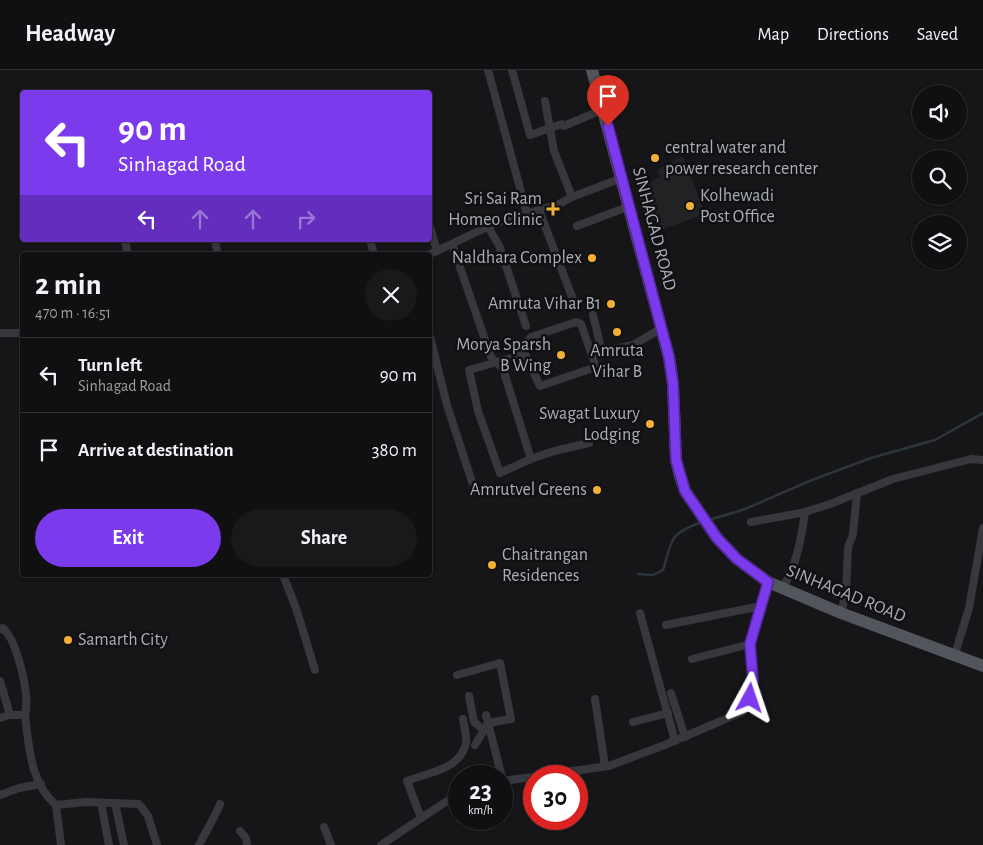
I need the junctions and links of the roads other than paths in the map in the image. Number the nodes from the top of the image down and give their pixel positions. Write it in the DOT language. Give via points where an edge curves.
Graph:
graph roads {
  1 [pos="488,70"];
  2 [pos="512,70"];
  3 [pos="592,70"];
  4 [pos="545,101"];
  5 [pos="604,109"];
  6 [pos="550,127"];
  7 [pos="622,178"];
  8 [pos="572,198"];
  9 [pos="630,206"];
  10 [pos="539,210"];
  11 [pos="528,214"];
  12 [pos="578,226"];
  13 [pos="488,227"];
  14 [pos="432,233"];
  15 [pos="452,244"];
  16 [pos="438,251"];
  17 [pos="432,253"];
  18 [pos="574,302"];
  19 [pos="593,315"];
  20 [pos="526,326"];
  21 [pos="662,328"];
  22 [pos="0,333"];
  23 [pos="20,334"];
  24 [pos="432,345"];
  25 [pos="525,354"];
  26 [pos="497,361"];
  27 [pos="589,444"];
  28 [pos="531,460"];
  29 [pos="983,460"];
  30 [pos="472,482"];
  31 [pos="857,492"];
  32 [pos="806,512"];
  33 [pos="752,522"];
  34 [pos="983,528"];
  35 [pos="284,577"];
  36 [pos="768,582"];
  37 [pos="783,588"];
  38 [pos="761,606"];
  39 [pos="640,613"];
  40 [pos="841,613"];
  41 [pos="666,625"];
  42 [pos="0,629"];
  43 [pos="750,644"];
  44 [pos="955,654"];
  45 [pos="692,659"];
  46 [pos="983,666"];
  47 [pos="315,670"];
  48 [pos="457,675"];
  49 [pos="0,681"];
  50 [pos="671,693"];
  51 [pos="469,696"];
  52 [pos="595,700"];
  53 [pos="668,713"];
  54 [pos="10,715"];
  55 [pos="0,718"];
  56 [pos="25,718"];
  57 [pos="463,719"];
  58 [pos="482,720"];
  59 [pos="632,722"];
  60 [pos="685,736"];
  61 [pos="675,741"];
  62 [pos="475,745"];
  63 [pos="497,765"];
  64 [pos="605,766"];
  65 [pos="588,768"];
  66 [pos="41,784"];
  67 [pos="0,795"];
  68 [pos="448,802"];
  69 [pos="101,803"];
  70 [pos="56,804"];
  71 [pos="116,804"];
  72 [pos="220,804"];
  73 [pos="421,818"];
  74 [pos="324,827"];
  75 [pos="240,831"];
  76 [pos="61,845"];
  77 [pos="108,845"];
  78 [pos="124,845"];
  79 [pos="157,845"];
  80 [pos="199,845"];
  81 [pos="247,845"];
  82 [pos="331,845"];
  83 [pos="380,845"];
  1 -- 11 [label="street"];
  2 -- 6 [label="street" via="530,135"];
  3 -- 5 [label="main road, SINHAGAD ROAD"];
  4 -- 6 [label="street"];
  5 -- 6 [label="street" via="564,126"];
  5 -- 7 [label="main road, SINHAGAD ROAD"];
  6 -- 8 [label="street" via="554,151"];
  7 -- 8 [label="street"];
  7 -- 9 [label="main road, SINHAGAD ROAD"];
  8 -- 10 [label="street"];
  9 -- 12 [label="street"];
  9 -- 21 [label="main road, SINHAGAD ROAD"];
  10 -- 11 [label="street"];
  10 -- 18 [label="street"];
  11 -- 13 [label="street"];
  13 -- 15 [label="street"];
  13 -- 20 [label="street" via="499,245"];
  14 -- 16 [label="street"];
  15 -- 16 [label="street"];
  15 -- 26 [label="street" via="491,357"];
  16 -- 17 [label="street"];
  19 -- 21 [label="street" via="602,352 633,345"];
  21 -- 36 [label="main road, SINHAGAD ROAD" via="673,384 676,460 685,491 717,538 737,559"];
  22 -- 23 [label="street"];
  24 -- 30 [label="street"];
  25 -- 25 [label="street" via="526,343 531,337 576,322 581,324 596,367 540,386"];
  25 -- 26 [label="street"];
  26 -- 28 [label="street" via="503,368"];
  26 -- 28 [label="street" via="469,370 478,411 500,472"];
  27 -- 28 [label="street" via="554,451"];
  29 -- 31 [label="street" via="971,459"];
  31 -- 32 [label="street"];
  31 -- 40 [label="street" via="853,534 848,548 847,587"];
  32 -- 33 [label="street"];
  32 -- 37 [label="street" via="801,546"];
  34 -- 44 [label="street" via="969,608"];
  35 -- 47 [label="street"];
  36 -- 37 [label="main road, SINHAGAD ROAD"];
  36 -- 38 [label="street"];
  37 -- 40 [label="main road, SINHAGAD ROAD"];
  38 -- 41 [label="street"];
  38 -- 43 [label="street"];
  39 -- 53 [label="street"];
  40 -- 44 [label="main road, SINHAGAD ROAD"];
  42 -- 56 [label="street" via="3,628 12,639 24,683"];
  43 -- 45 [label="street"];
  43 -- 60 [label="street" via="753,680 750,698 742,712"];
  44 -- 46 [label="main road, SINHAGAD ROAD"];
  48 -- 58 [label="street" via="500,663 511,719"];
  49 -- 54 [label="street"];
  50 -- 60 [label="street"];
  51 -- 58 [label="street"];
  52 -- 64 [label="street"];
  53 -- 59 [label="street"];
  53 -- 61 [label="street"];
  54 -- 55 [label="street"];
  54 -- 56 [label="street"];
  56 -- 66 [label="street" via="30,760"];
  57 -- 73 [label="street" via="466,742 458,760 450,766 407,781"];
  58 -- 62 [label="street"];
  58 -- 63 [label="street"];
  60 -- 61 [label="street"];
  61 -- 64 [label="street"];
  64 -- 65 [label="street"];
  66 -- 67 [label="street"];
  66 -- 70 [label="street" via="46,796"];
  68 -- 73 [label="street"];
  69 -- 70 [label="street"];
  69 -- 71 [label="street"];
  69 -- 77 [label="street"];
  70 -- 76 [label="street"];
  71 -- 78 [label="street"];
  71 -- 79 [label="street" via="139,804 148,816"];
  72 -- 80 [label="street"];
  73 -- 83 [label="street"];
  74 -- 82 [label="street"];
  75 -- 81 [label="street"];
}
